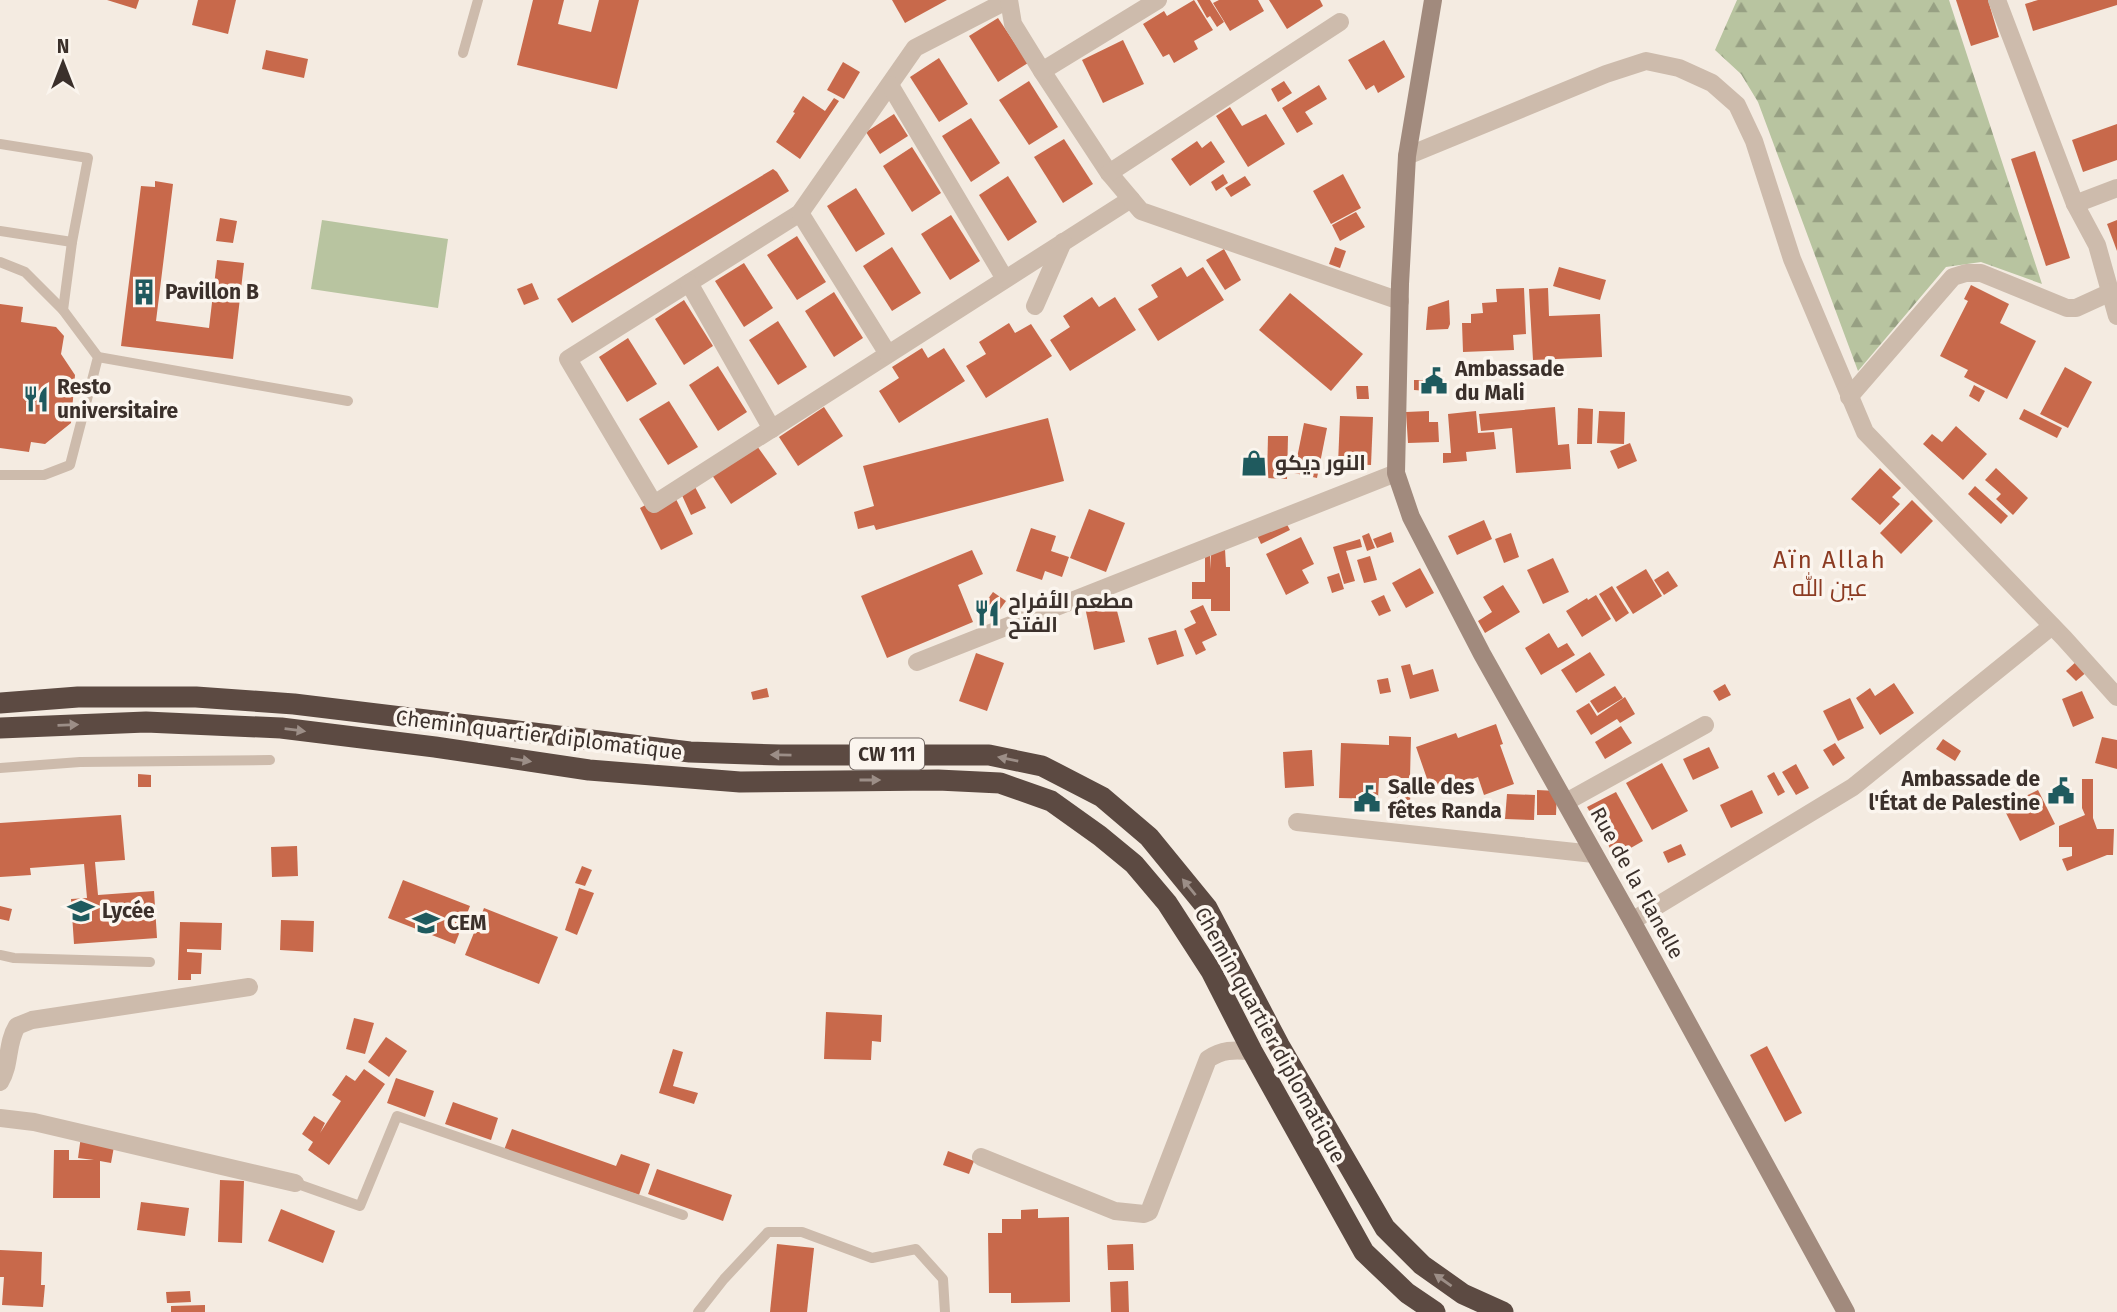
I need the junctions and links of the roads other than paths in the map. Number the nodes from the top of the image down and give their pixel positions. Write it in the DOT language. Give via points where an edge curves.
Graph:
graph roads {
  1 [pos="478,0"];
  2 [pos="1008,0"];
  3 [pos="1158,0"];
  4 [pos="1433,0"];
  5 [pos="1997,0"];
  6 [pos="1340,22"];
  7 [pos="463,53"];
  8 [pos="1042,71"];
  9 [pos="890,85"];
  10 [pos="0,144"];
  11 [pos="1407,156"];
  12 [pos="1109,173"];
  13 [pos="2117,188"];
  14 [pos="1131,199"];
  15 [pos="2075,204"];
  16 [pos="800,213"];
  17 [pos="0,231"];
  18 [pos="72,242"];
  19 [pos="1063,243"];
  20 [pos="0,262"];
  21 [pos="1005,279"];
  22 [pos="689,283"];
  23 [pos="2111,292"];
  24 [pos="1399,301"];
  25 [pos="1035,306"];
  26 [pos="63,310"];
  27 [pos="2117,316"];
  28 [pos="888,354"];
  29 [pos="98,356"];
  30 [pos="1849,397"];
  31 [pos="348,401"];
  32 [pos="772,429"];
  33 [pos="1396,473"];
  34 [pos="0,475"];
  35 [pos="2052,626"];
  36 [pos="917,662"];
  37 [pos="2117,697"];
  38 [pos="0,703"];
  39 [pos="1705,725"];
  40 [pos="0,728"];
  41 [pos="270,760"];
  42 [pos="0,768"];
  43 [pos="1566,802"];
  44 [pos="1297,822"];
  45 [pos="1594,854"];
  46 [pos="1632,921"];
  47 [pos="0,955"];
  48 [pos="150,962"];
  49 [pos="249,987"];
  50 [pos="1252,1051"];
  51 [pos="0,1082"];
  52 [pos="0,1118"];
  53 [pos="981,1157"];
  54 [pos="295,1183"];
  55 [pos="683,1214"];
  56 [pos="1428,1310"];
  57 [pos="698,1312"];
  58 [pos="945,1312"];
  59 [pos="1503,1312"];
  60 [pos="1846,1312"];
  1 -- 7 [label="lane"];
  2 -- 8 [label="street" via="1013,24"];
  2 -- 9 [label="street" via="915,48"];
  3 -- 8 [label="street"];
  4 -- 11 [label="street, Rue de la Flanelle"];
  5 -- 15 [label="street"];
  6 -- 12 [label="street"];
  8 -- 12 [label="street"];
  9 -- 16 [label="street"];
  9 -- 21 [label="street"];
  10 -- 18 [label="lane" via="88,158"];
  11 -- 24 [label="street, Rue de la Flanelle"];
  11 -- 30 [label="street" via="1646,61 1679,68 1712,83 1737,105 1754,141 1792,260"];
  12 -- 14 [label="street"];
  13 -- 15 [label="street"];
  14 -- 19 [label="street"];
  14 -- 24 [label="street" via="1141,211"];
  15 -- 23 [label="street" via="2097,245"];
  16 -- 22 [label="street"];
  16 -- 28 [label="street"];
  17 -- 18 [label="lane"];
  18 -- 26 [label="lane"];
  19 -- 21 [label="street"];
  19 -- 25 [label="street"];
  20 -- 26 [label="lane" via="25,272"];
  21 -- 28 [label="street"];
  22 -- 32 [label="street"];
  22 -- 32 [label="street" via="568,359 654,504"];
  23 -- 27 [label="street"];
  23 -- 30 [label="street" via="2067,307 1981,273 1953,277"];
  24 -- 33 [label="street, Rue de la Flanelle"];
  26 -- 29 [label="lane"];
  28 -- 32 [label="street"];
  29 -- 31 [label="lane"];
  29 -- 34 [label="lane" via="70,464 44,475"];
  30 -- 35 [label="street" via="1865,432"];
  33 -- 36 [label="street"];
  33 -- 43 [label="street, Rue de la Flanelle" via="1411,517"];
  35 -- 37 [label="street"];
  35 -- 46 [label="street" via="1853,788"];
  59 -- 38 [label="highway, CW 111, one-way" via="1463,1294 1422,1265 1385,1228 1279,1045 1207,908 1149,837 1102,797 1042,766 989,755 690,752 294,704 196,697 78,697"];
  39 -- 43 [label="street"];
  40 -- 50 [label="highway, Chemin quartier diplomatique / CW 111, one-way" via="146,722 281,728 665,777 740,782 1000,783 1051,801 1134,864 1167,903 1211,971"];
  41 -- 42 [label="lane" via="80,762"];
  43 -- 45 [label="street, Rue de la Flanelle"];
  44 -- 45 [label="street"];
  45 -- 46 [label="street, Rue de la Flanelle"];
  46 -- 60 [label="street, Rue de la Flanelle"];
  47 -- 48 [label="lane"];
  49 -- 51 [label="street" via="32,1020 17,1026 9,1038 6,1071"];
  50 -- 53 [label="street" via="1220,1051 1208,1059 1149,1212 1144,1214 1115,1211"];
  50 -- 56 [label="highway, Chemin quartier diplomatique / CW 111" via="1364,1252"];
  52 -- 54 [label="street"];
  54 -- 55 [label="lane" via="360,1206 397,1116"];
  57 -- 58 [label="lane" via="768,1232 802,1232 872,1258 916,1250 943,1279"];
}
